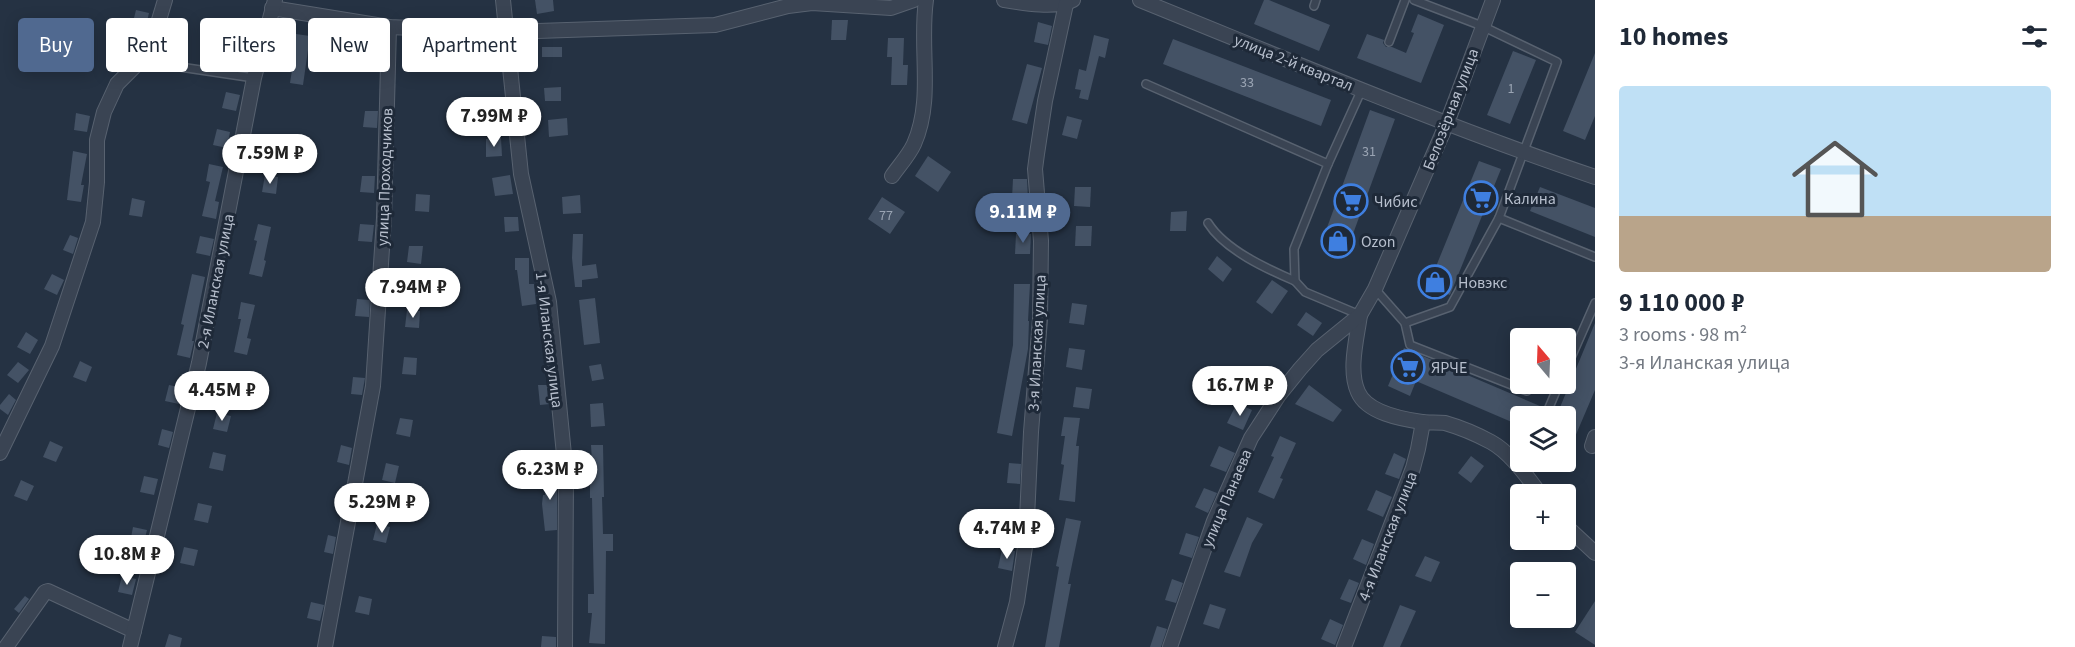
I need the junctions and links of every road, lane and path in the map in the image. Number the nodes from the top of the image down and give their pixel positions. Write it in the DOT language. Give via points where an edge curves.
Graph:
graph roads {
  1 [pos="165,0"];
  2 [pos="503,0"];
  3 [pos="914,0"];
  4 [pos="926,0"];
  5 [pos="1004,0"];
  6 [pos="1140,0"];
  7 [pos="1405,0"];
  8 [pos="1414,0"];
  9 [pos="1493,0"];
  10 [pos="1069,2"];
  11 [pos="274,4"];
  12 [pos="160,18"];
  13 [pos="343,18"];
  14 [pos="505,18"];
  15 [pos="1482,26"];
  16 [pos="538,31"];
  17 [pos="1389,42"];
  18 [pos="188,68"];
  19 [pos="129,72"];
  20 [pos="387,72"];
  21 [pos="510,72"];
  22 [pos="254,78"];
  23 [pos="1146,84"];
  24 [pos="1362,89"];
  25 [pos="1447,123"];
  26 [pos="1522,152"];
  27 [pos="1328,164"];
  28 [pos="892,176"];
  29 [pos="1595,177"];
  30 [pos="1499,218"];
  31 [pos="1208,224"];
  32 [pos="1595,257"];
  33 [pos="1295,281"];
  34 [pos="1375,289"];
  35 [pos="1595,303"];
  36 [pos="1360,315"];
  37 [pos="1405,322"];
  38 [pos="1576,346"];
  39 [pos="1510,384"];
  40 [pos="1423,422"];
  41 [pos="0,453"];
  42 [pos="1532,484"];
  43 [pos="1576,535"];
  44 [pos="1595,553"];
  45 [pos="134,631"];
  46 [pos="6,647"];
  47 [pos="130,647"];
  48 [pos="324,647"];
  49 [pos="564,647"];
  50 [pos="1005,647"];
  51 [pos="1170,647"];
  52 [pos="1344,647"];
  1 -- 12 [label="street"];
  2 -- 14 [label="street, 1-я Иланская улица"];
  3 -- 16 [label="street" via="891,8 812,3 788,6 715,25"];
  4 -- 28 [label="street" via="925,102 913,145"];
  5 -- 10 [label="street"];
  6 -- 24 [label="street, улица 2-й квартал"];
  7 -- 17 [label="lane"];
  8 -- 15 [label="lane"];
  9 -- 15 [label="street, Белозёрная улица"];
  10 -- 50 [label="street, 3-я Иланская улица" via="1045,101 1035,169 1041,241 1040,319 1026,540 1017,602"];
  11 -- 13 [label="street"];
  11 -- 22 [label="street, 2-я Иланская улица"];
  15 -- 25 [label="street, Белозёрная улица"];
  15 -- 26 [label="lane" via="1557,62"];
  18 -- 22 [label="lane"];
  19 -- 41 [label="street" via="117,84 104,112 98,140 93,222 52,346"];
  20 -- 48 [label="street, улица Проходчиков" via="384,218 373,386"];
  21 -- 49 [label="street, 1-я Иланская улица" via="521,174 549,302 566,475"];
  22 -- 45 [label="street, 2-я Иланская улица" via="199,363"];
  23 -- 27 [label="lane"];
  24 -- 25 [label="street, улица 2-й квартал"];
  24 -- 27 [label="lane"];
  25 -- 26 [label="street, улица 2-й квартал"];
  25 -- 34 [label="street, Белозёрная улица"];
  26 -- 29 [label="street, улица 2-й квартал"];
  26 -- 30 [label="lane"];
  27 -- 33 [label="lane" via="1294,249"];
  30 -- 32 [label="lane"];
  30 -- 37 [label="lane" via="1450,307"];
  31 -- 33 [label="lane" via="1226,243"];
  33 -- 36 [label="lane" via="1305,292"];
  34 -- 36 [label="street, Белозёрная улица"];
  34 -- 37 [label="lane"];
  35 -- 38 [label="lane"];
  36 -- 40 [label="street" via="1354,364 1355,383 1362,399 1387,414"];
  36 -- 51 [label="street, улица Панаева" via="1300,369 1251,438 1215,521"];
  37 -- 39 [label="lane" via="1410,345"];
  40 -- 42 [label="street" via="1444,423 1490,441 1500,447"];
  40 -- 52 [label="street, 4-я Иланская улица" via="1413,468"];
  43 -- 44 [label="street"];
  45 -- 46 [label="street" via="48,591"];
  45 -- 47 [label="street, 2-я Иланская улица"];
}
